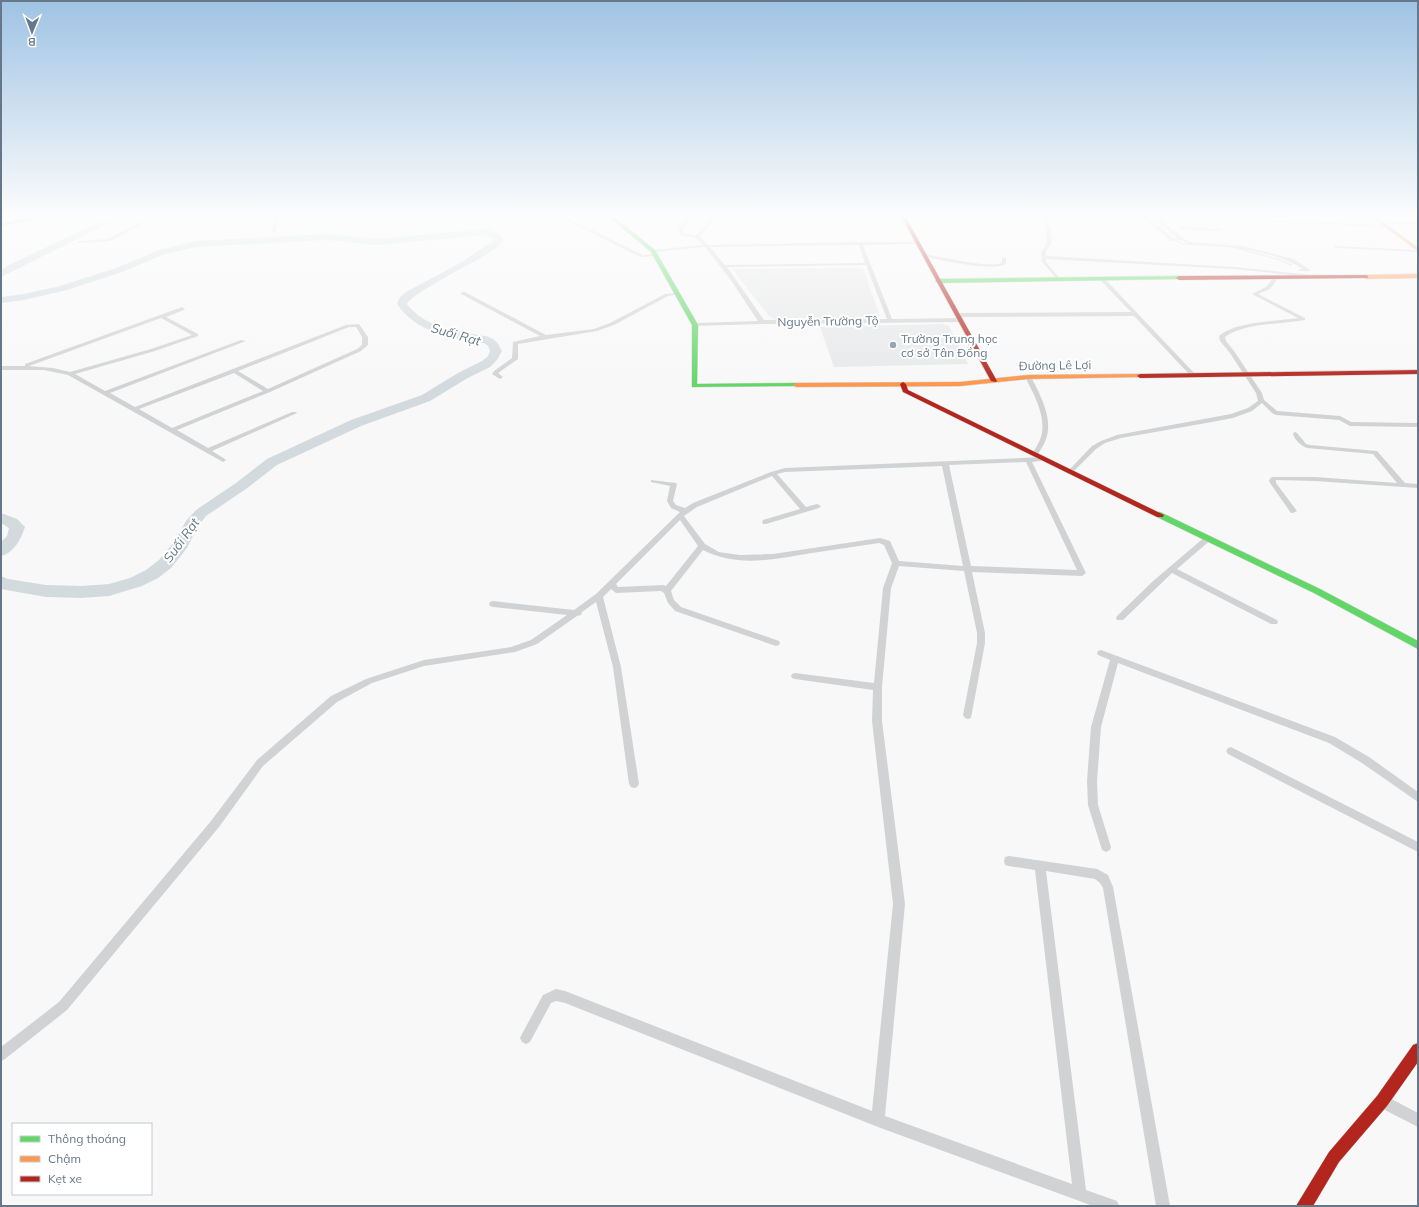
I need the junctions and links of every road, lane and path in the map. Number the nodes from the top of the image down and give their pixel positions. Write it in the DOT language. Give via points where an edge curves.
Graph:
graph roads {
  1 [pos="665,272"];
  2 [pos="727,272"];
  3 [pos="871,272"];
  4 [pos="933,272"];
  5 [pos="1051,272"];
  6 [pos="1287,272"];
  7 [pos="1304,272"];
  8 [pos="1307,274"];
  9 [pos="1418,276"];
  10 [pos="1277,277"];
  11 [pos="1328,277"];
  12 [pos="1059,280"];
  13 [pos="1103,280"];
  14 [pos="938,281"];
  15 [pos="463,293"];
  16 [pos="677,294"];
  17 [pos="182,310"];
  18 [pos="1134,314"];
  19 [pos="163,317"];
  20 [pos="958,317"];
  21 [pos="890,320"];
  22 [pos="762,322"];
  23 [pos="696,325"];
  24 [pos="545,337"];
  25 [pos="243,341"];
  26 [pos="1,368"];
  27 [pos="21,368"];
  28 [pos="235,371"];
  29 [pos="1418,372"];
  30 [pos="70,374"];
  31 [pos="1245,374"];
  32 [pos="1192,375"];
  33 [pos="500,377"];
  34 [pos="1028,377"];
  35 [pos="994,381"];
  36 [pos="903,384"];
  37 [pos="268,391"];
  38 [pos="105,393"];
  39 [pos="1261,401"];
  40 [pos="135,409"];
  41 [pos="294,413"];
  42 [pos="1418,425"];
  43 [pos="172,430"];
  44 [pos="1295,434"];
  45 [pos="207,451"];
  46 [pos="1032,457"];
  47 [pos="223,460"];
  48 [pos="945,464"];
  49 [pos="1071,471"];
  50 [pos="774,473"];
  51 [pos="653,481"];
  52 [pos="1403,485"];
  53 [pos="1418,486"];
  54 [pos="817,506"];
  55 [pos="804,510"];
  56 [pos="1293,511"];
  57 [pos="682,513"];
  58 [pos="766,522"];
  59 [pos="1209,538"];
  60 [pos="702,546"];
  61 [pos="896,563"];
  62 [pos="967,568"];
  63 [pos="1172,570"];
  64 [pos="611,584"];
  65 [pos="667,590"];
  66 [pos="599,596"];
  67 [pos="494,604"];
  68 [pos="578,613"];
  69 [pos="1120,618"];
  70 [pos="1274,622"];
  71 [pos="776,643"];
  72 [pos="1418,645"];
  73 [pos="1101,653"];
  74 [pos="1115,659"];
  75 [pos="795,676"];
  76 [pos="878,687"];
  77 [pos="968,715"];
  78 [pos="1231,752"];
  79 [pos="634,784"];
  80 [pos="1418,798"];
  81 [pos="1106,847"];
  82 [pos="1418,847"];
  83 [pos="1009,861"];
  84 [pos="1040,866"];
  85 [pos="526,1038"];
  86 [pos="1418,1050"];
  87 [pos="1,1055"];
  88 [pos="1382,1101"];
  89 [pos="878,1120"];
  90 [pos="1418,1120"];
  91 [pos="1080,1194"];
  92 [pos="1112,1206"];
  93 [pos="1163,1206"];
  94 [pos="1304,1206"];
  1 -- 16 [label="main road"];
  2 -- 22 [label="street"];
  3 -- 21 [label="street"];
  4 -- 14 [label="main road"];
  5 -- 12 [label="street"];
  6 -- 8 [label="street"];
  7 -- 8 [label="street"];
  8 -- 11 [label="street"];
  9 -- 11 [label="main road"];
  10 -- 11 [label="main road"];
  10 -- 13 [label="main road"];
  10 -- 31 [label="street" via="1268,288 1254,294 1303,319 1245,327 1225,333 1222,336 1223,341"];
  12 -- 13 [label="main road"];
  12 -- 14 [label="main road"];
  13 -- 18 [label="street"];
  14 -- 20 [label="main road"];
  15 -- 24 [label="street"];
  16 -- 23 [label="main road"];
  16 -- 24 [label="street" via="667,295 612,324 595,330"];
  17 -- 19 [label="street"];
  18 -- 20 [label="street, Nguyễn Trường Tộ"];
  18 -- 32 [label="street"];
  19 -- 27 [label="street"];
  19 -- 30 [label="street" via="196,335"];
  20 -- 21 [label="street, Nguyễn Trường Tộ"];
  20 -- 35 [label="main road"];
  21 -- 22 [label="street, Nguyễn Trường Tộ"];
  22 -- 23 [label="street, Nguyễn Trường Tộ"];
  23 -- 36 [label="main road, Đường Lê Lợi" via="694,386"];
  24 -- 33 [label="street" via="515,343 515,359 496,372 495,374"];
  25 -- 38 [label="street"];
  26 -- 27 [label="street"];
  27 -- 30 [label="street" via="56,369"];
  28 -- 37 [label="street"];
  28 -- 37 [label="street" via="348,326 359,327 365,337 365,345 360,350"];
  28 -- 40 [label="street"];
  29 -- 31 [label="main road, Đường Lê Lợi"];
  30 -- 38 [label="street"];
  31 -- 32 [label="main road, Đường Lê Lợi"];
  31 -- 39 [label="street" via="1259,393"];
  32 -- 34 [label="main road, Đường Lê Lợi"];
  34 -- 35 [label="main road, Đường Lê Lợi"];
  34 -- 46 [label="street" via="1038,395 1043,412 1044,437"];
  35 -- 36 [label="main road, Đường Lê Lợi"];
  36 -- 46 [label="main road" via="905,391"];
  37 -- 43 [label="street"];
  38 -- 40 [label="street"];
  39 -- 42 [label="street" via="1276,413 1340,418 1350,424"];
  39 -- 49 [label="street" via="1247,411 1219,419 1121,435 1102,442"];
  40 -- 43 [label="street"];
  41 -- 45 [label="street"];
  43 -- 45 [label="street"];
  44 -- 52 [label="street" via="1309,447 1375,452"];
  45 -- 47 [label="street"];
  46 -- 48 [label="street"];
  46 -- 49 [label="main road" via="1046,459"];
  46 -- 62 [label="street" via="1082,573"];
  48 -- 50 [label="street" via="785,470"];
  48 -- 62 [label="street"];
  49 -- 59 [label="main road"];
  50 -- 55 [label="street"];
  50 -- 57 [label="street" via="695,505"];
  51 -- 57 [label="street" via="674,484 670,501"];
  52 -- 53 [label="street"];
  52 -- 56 [label="street" via="1274,478 1273,483"];
  54 -- 55 [label="street"];
  55 -- 58 [label="street"];
  57 -- 60 [label="street"];
  57 -- 64 [label="street"];
  59 -- 63 [label="street"];
  59 -- 72 [label="main road" via="1317,591"];
  60 -- 61 [label="street" via="718,554 756,559 880,540 887,542"];
  60 -- 65 [label="street"];
  61 -- 62 [label="street"];
  61 -- 76 [label="street" via="887,588"];
  62 -- 77 [label="street" via="981,643"];
  63 -- 69 [label="street"];
  63 -- 70 [label="street"];
  64 -- 65 [label="street" via="616,590"];
  64 -- 66 [label="street"];
  65 -- 71 [label="street" via="671,601 678,609"];
  66 -- 68 [label="street"];
  66 -- 79 [label="street" via="617,667"];
  67 -- 68 [label="street"];
  68 -- 87 [label="street" via="534,642 512,650 424,663 369,681 334,699 260,763 210,830 63,1006"];
  73 -- 74 [label="street"];
  74 -- 80 [label="street" via="1332,740 1359,755"];
  74 -- 81 [label="street" via="1096,727 1092,781 1093,805"];
  75 -- 76 [label="street"];
  76 -- 89 [label="street" via="877,721 899,904"];
  78 -- 82 [label="street"];
  83 -- 84 [label="street"];
  84 -- 91 [label="street"];
  84 -- 93 [label="street" via="1097,874 1104,879 1108,887"];
  85 -- 89 [label="street" via="547,999 556,995 565,997"];
  86 -- 88 [label="main road"];
  88 -- 90 [label="street"];
  88 -- 94 [label="main road" via="1334,1157"];
  89 -- 91 [label="street"];
  91 -- 92 [label="street"];
}
